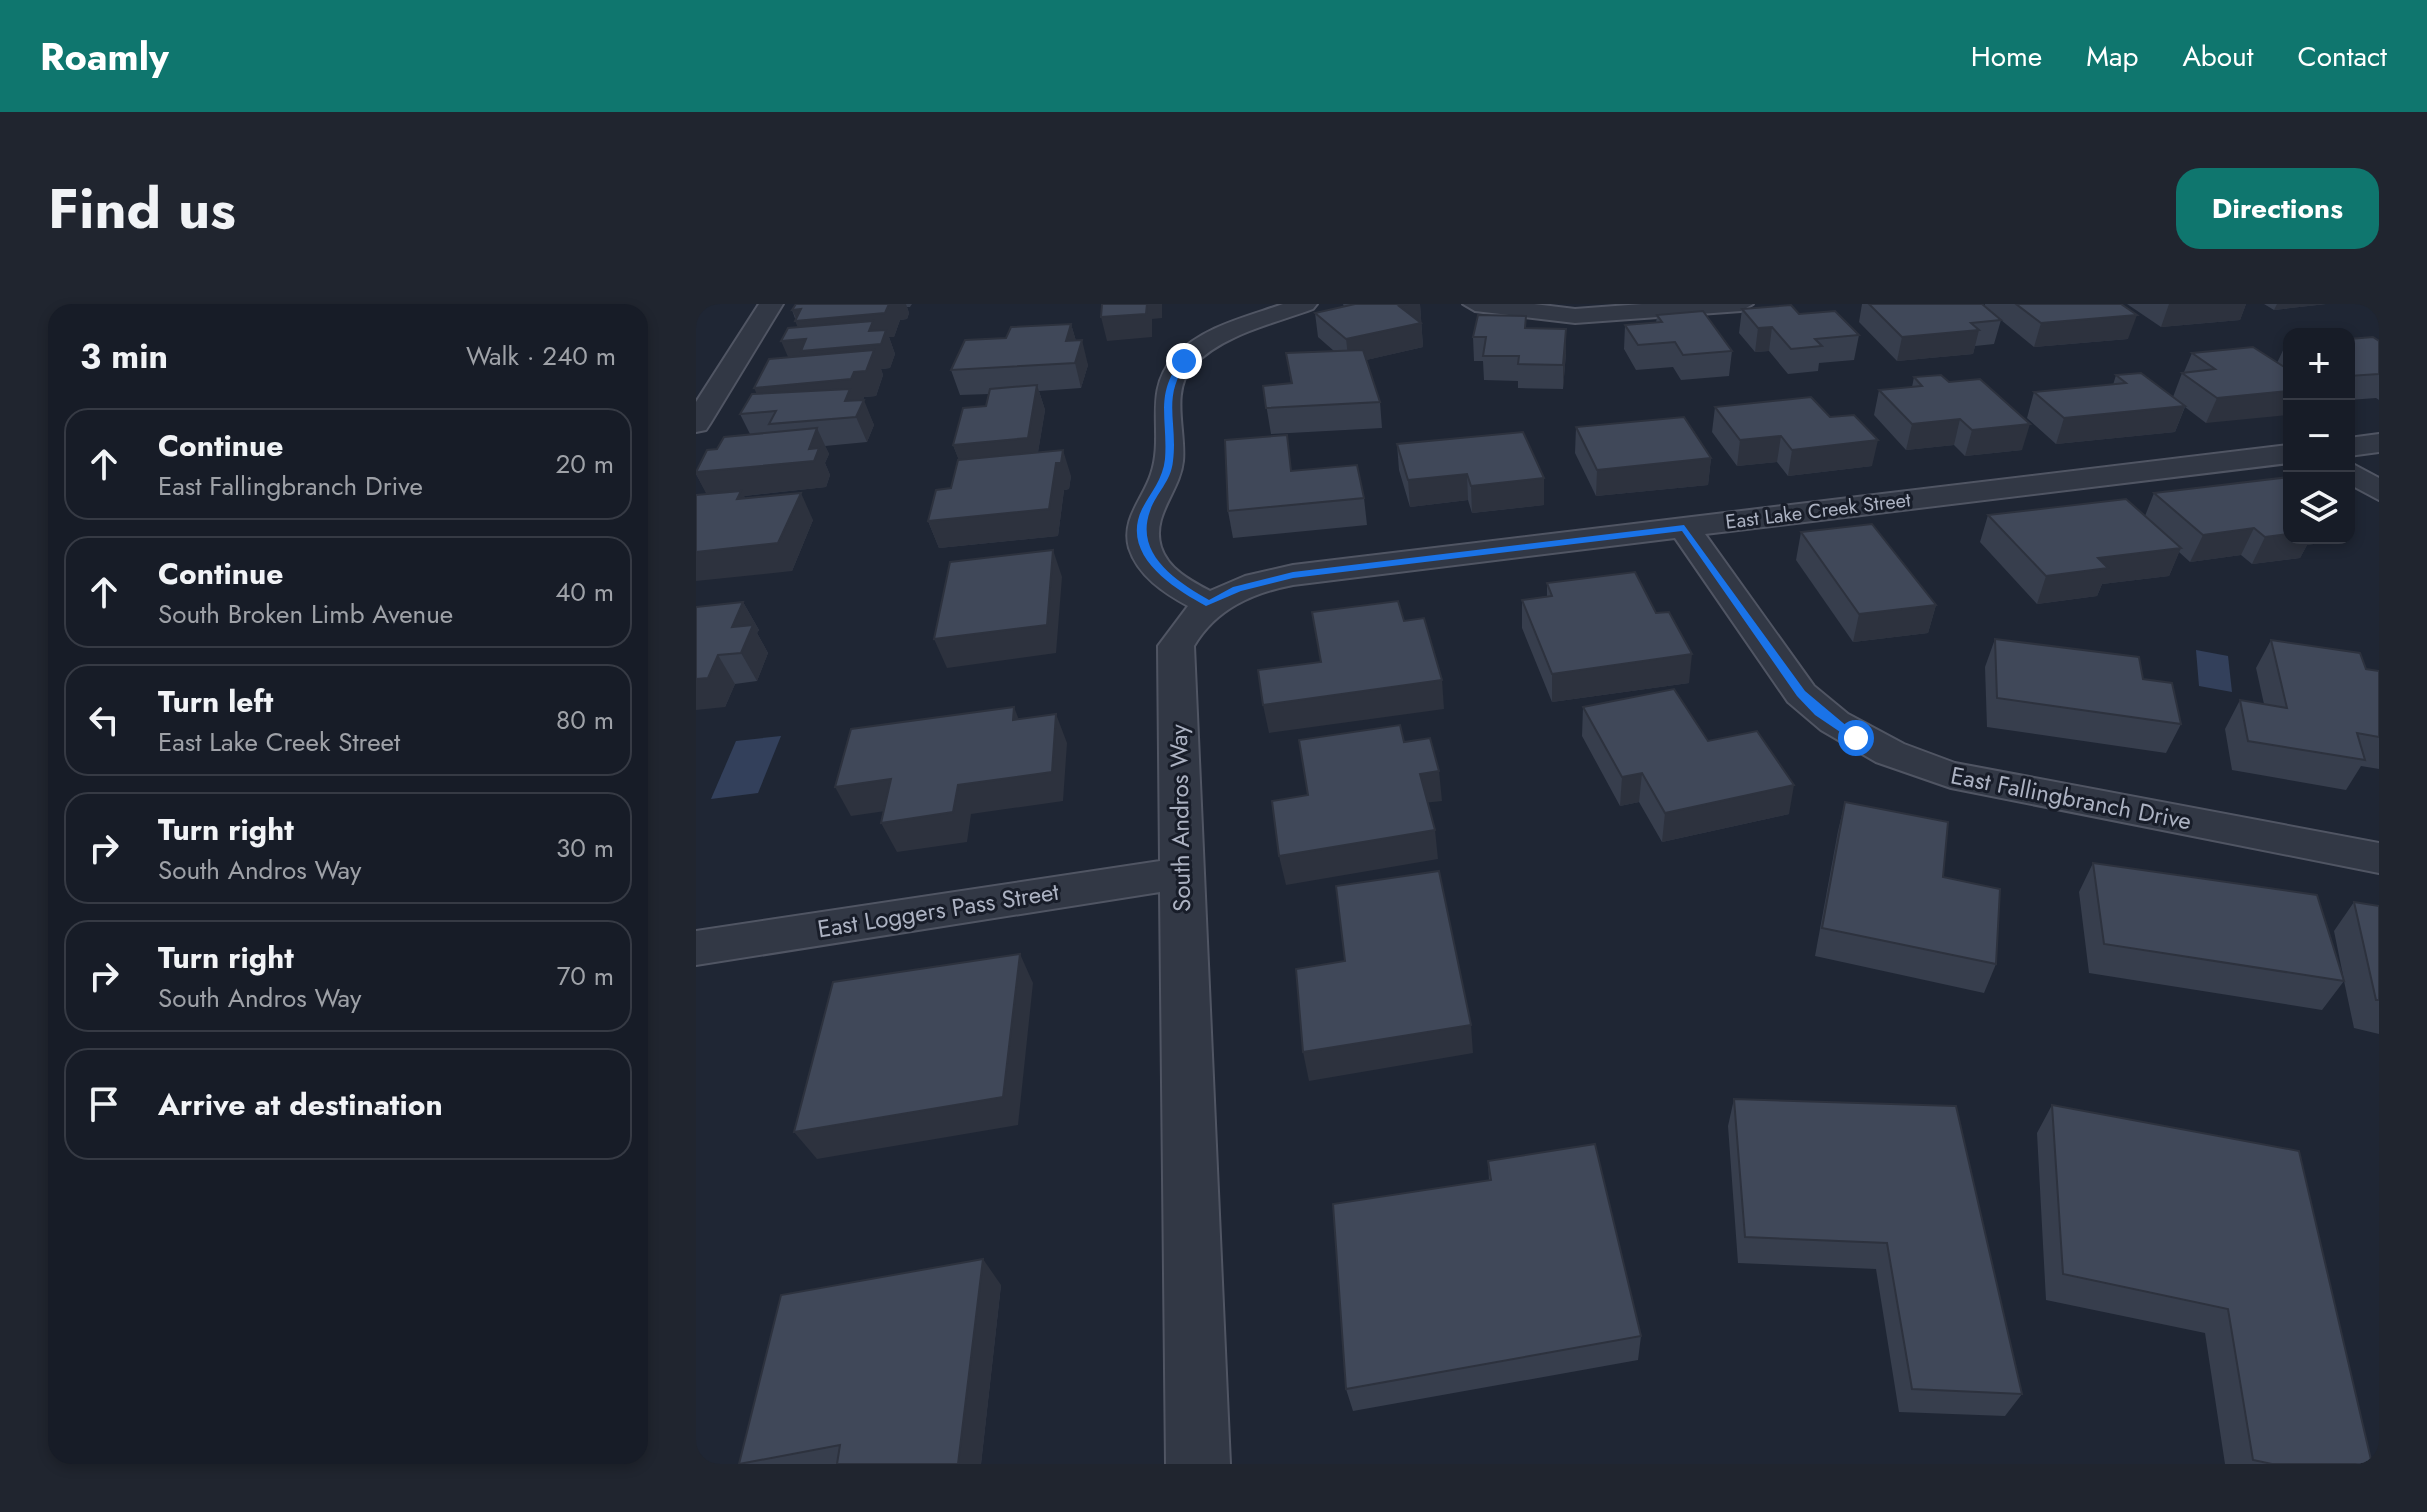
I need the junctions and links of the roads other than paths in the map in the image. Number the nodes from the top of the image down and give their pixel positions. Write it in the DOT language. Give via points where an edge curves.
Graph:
graph roads {
  1 [pos="771,304"];
  2 [pos="1305,304"];
  3 [pos="1475,304"];
  4 [pos="1741,304"];
  5 [pos="698,419"];
  6 [pos="2379,443"];
  7 [pos="2355,446"];
  8 [pos="2283,455"];
  9 [pos="2350,472"];
  10 [pos="2379,491"];
  11 [pos="1684,528"];
  12 [pos="1209,604"];
  13 [pos="2379,858"];
  14 [pos="1181,873"];
  15 [pos="696,948"];
  16 [pos="1198,1464"];
  1 -- 5 [label="street"];
  2 -- 12 [label="street" via="1204,346 1184,361 1167,392 1169,459 1166,476 1145,512 1142,535 1156,568"];
  3 -- 4 [label="street" via="1566,316"];
  6 -- 7 [label="street"];
  8 -- 11 [label="street, East Lake Creek Street"];
  9 -- 10 [label="street"];
  11 -- 12 [label="street, East Lake Creek Street" via="1293,575 1237,589"];
  11 -- 13 [label="street, East Fallingbranch Drive" via="1790,678 1819,712 1856,738 1951,775"];
  12 -- 14 [label="street, South Andros Way" via="1187,624 1176,646"];
  14 -- 15 [label="street, East Loggers Pass Street"];
  14 -- 16 [label="street, South Andros Way"];
}
